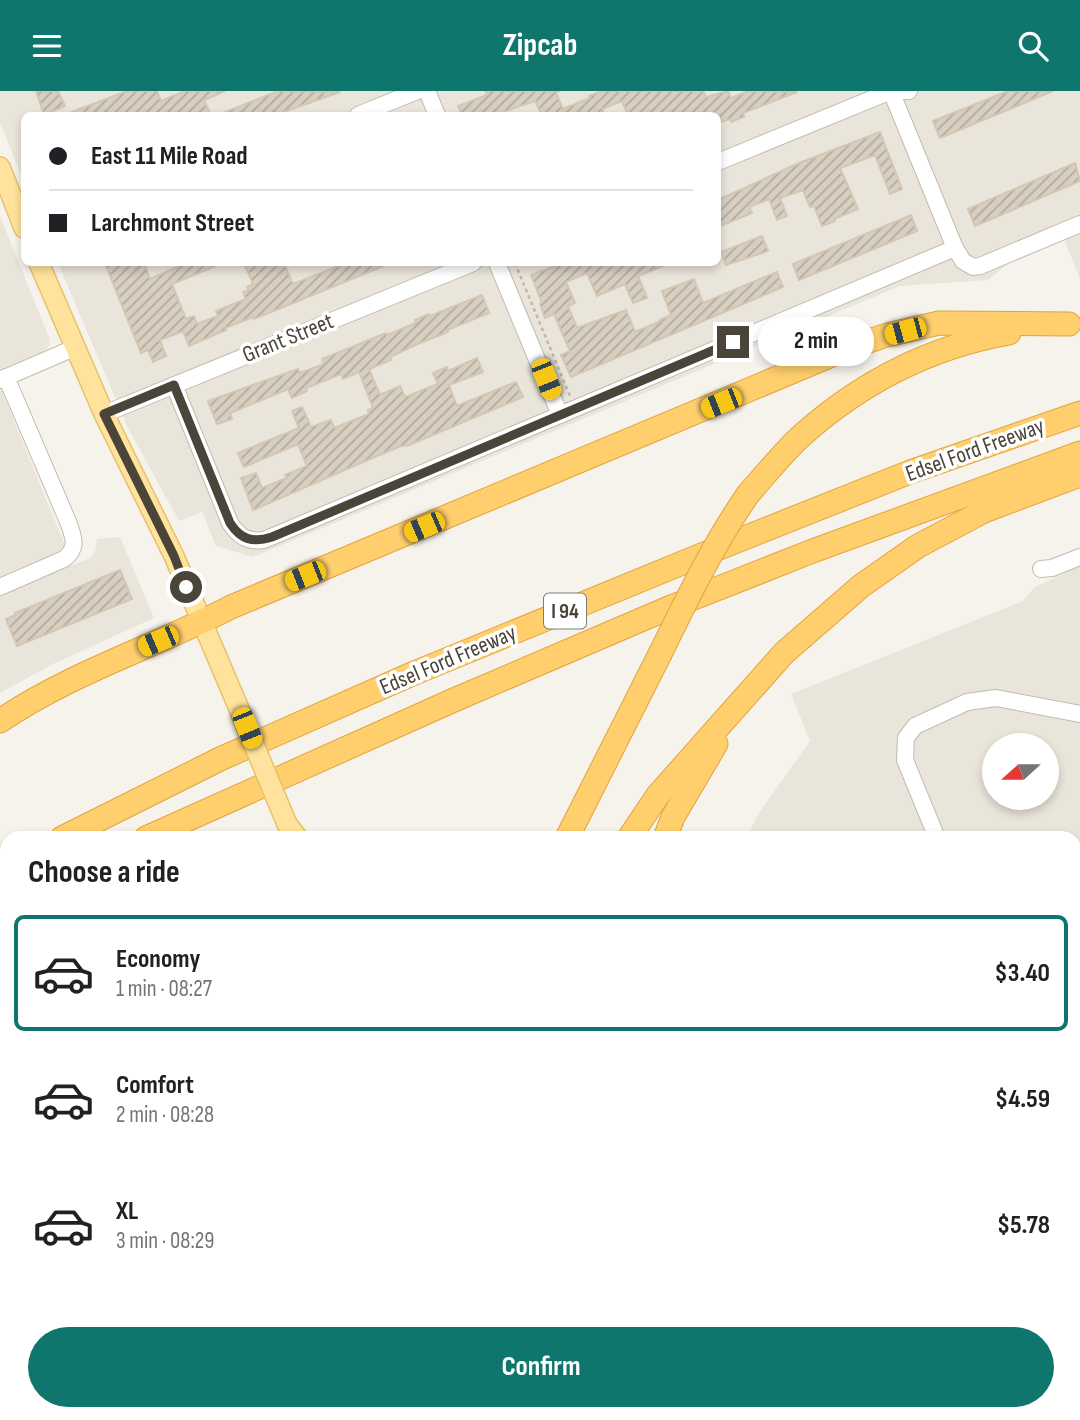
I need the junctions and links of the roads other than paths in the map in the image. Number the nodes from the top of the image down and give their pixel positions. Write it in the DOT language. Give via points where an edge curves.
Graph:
graph roads {
  1 [pos="417,91"];
  2 [pos="427,91"];
  3 [pos="891,91"];
  4 [pos="909,91"];
  5 [pos="365,112"];
  6 [pos="436,112"];
  7 [pos="721,161"];
  8 [pos="1,171"];
  9 [pos="21,220"];
  10 [pos="1080,224"];
  11 [pos="955,248"];
  12 [pos="40,266"];
  13 [pos="466,266"];
  14 [pos="499,266"];
  15 [pos="1075,323"];
  16 [pos="74,348"];
  17 [pos="3,379"];
  18 [pos="174,385"];
  19 [pos="1080,413"];
  20 [pos="104,414"];
  21 [pos="560,415"];
  22 [pos="1080,453"];
  23 [pos="1080,475"];
  24 [pos="1080,557"];
  25 [pos="1041,569"];
  26 [pos="0,587"];
  27 [pos="202,622"];
  28 [pos="768,671"];
  29 [pos="1080,714"];
  30 [pos="0,720"];
  31 [pos="76,831"];
  32 [pos="162,831"];
  33 [pos="290,831"];
  34 [pos="571,831"];
  35 [pos="634,831"];
  36 [pos="668,831"];
  37 [pos="934,831"];
  1 -- 5 [label="street"];
  2 -- 6 [label="street"];
  3 -- 4 [label="street"];
  3 -- 7 [label="street"];
  3 -- 11 [label="street"];
  8 -- 9 [label="main road"];
  10 -- 11 [label="street" via="980,266 963,261"];
  11 -- 21 [label="street"];
  12 -- 16 [label="main road"];
  13 -- 18 [label="street, Grant Street"];
  14 -- 21 [label="street"];
  15 -- 27 [label="highway" via="939,323 851,347"];
  15 -- 34 [label="highway, bridge" via="990,336 902,367 871,384 799,438 749,492 728,523"];
  16 -- 17 [label="street"];
  16 -- 20 [label="main road"];
  17 -- 26 [label="street" via="75,543 64,559"];
  18 -- 20 [label="street, Grant Street"];
  18 -- 21 [label="street" via="230,523 241,537 256,541"];
  19 -- 31 [label="highway, Edsel Ford Freeway / I 94" via="910,473 412,674 188,774"];
  20 -- 27 [label="main road"];
  22 -- 32 [label="highway, Edsel Ford Freeway / I 94" via="671,607"];
  23 -- 28 [label="highway" via="984,511 918,546 826,614"];
  24 -- 25 [label="street"];
  27 -- 30 [label="highway" via="71,679"];
  27 -- 33 [label="main road, bridge"];
  28 -- 35 [label="highway" via="658,795"];
  28 -- 36 [label="highway" via="713,748"];
  29 -- 37 [label="street" via="996,698 967,702 915,726 906,739 905,760"];
}
